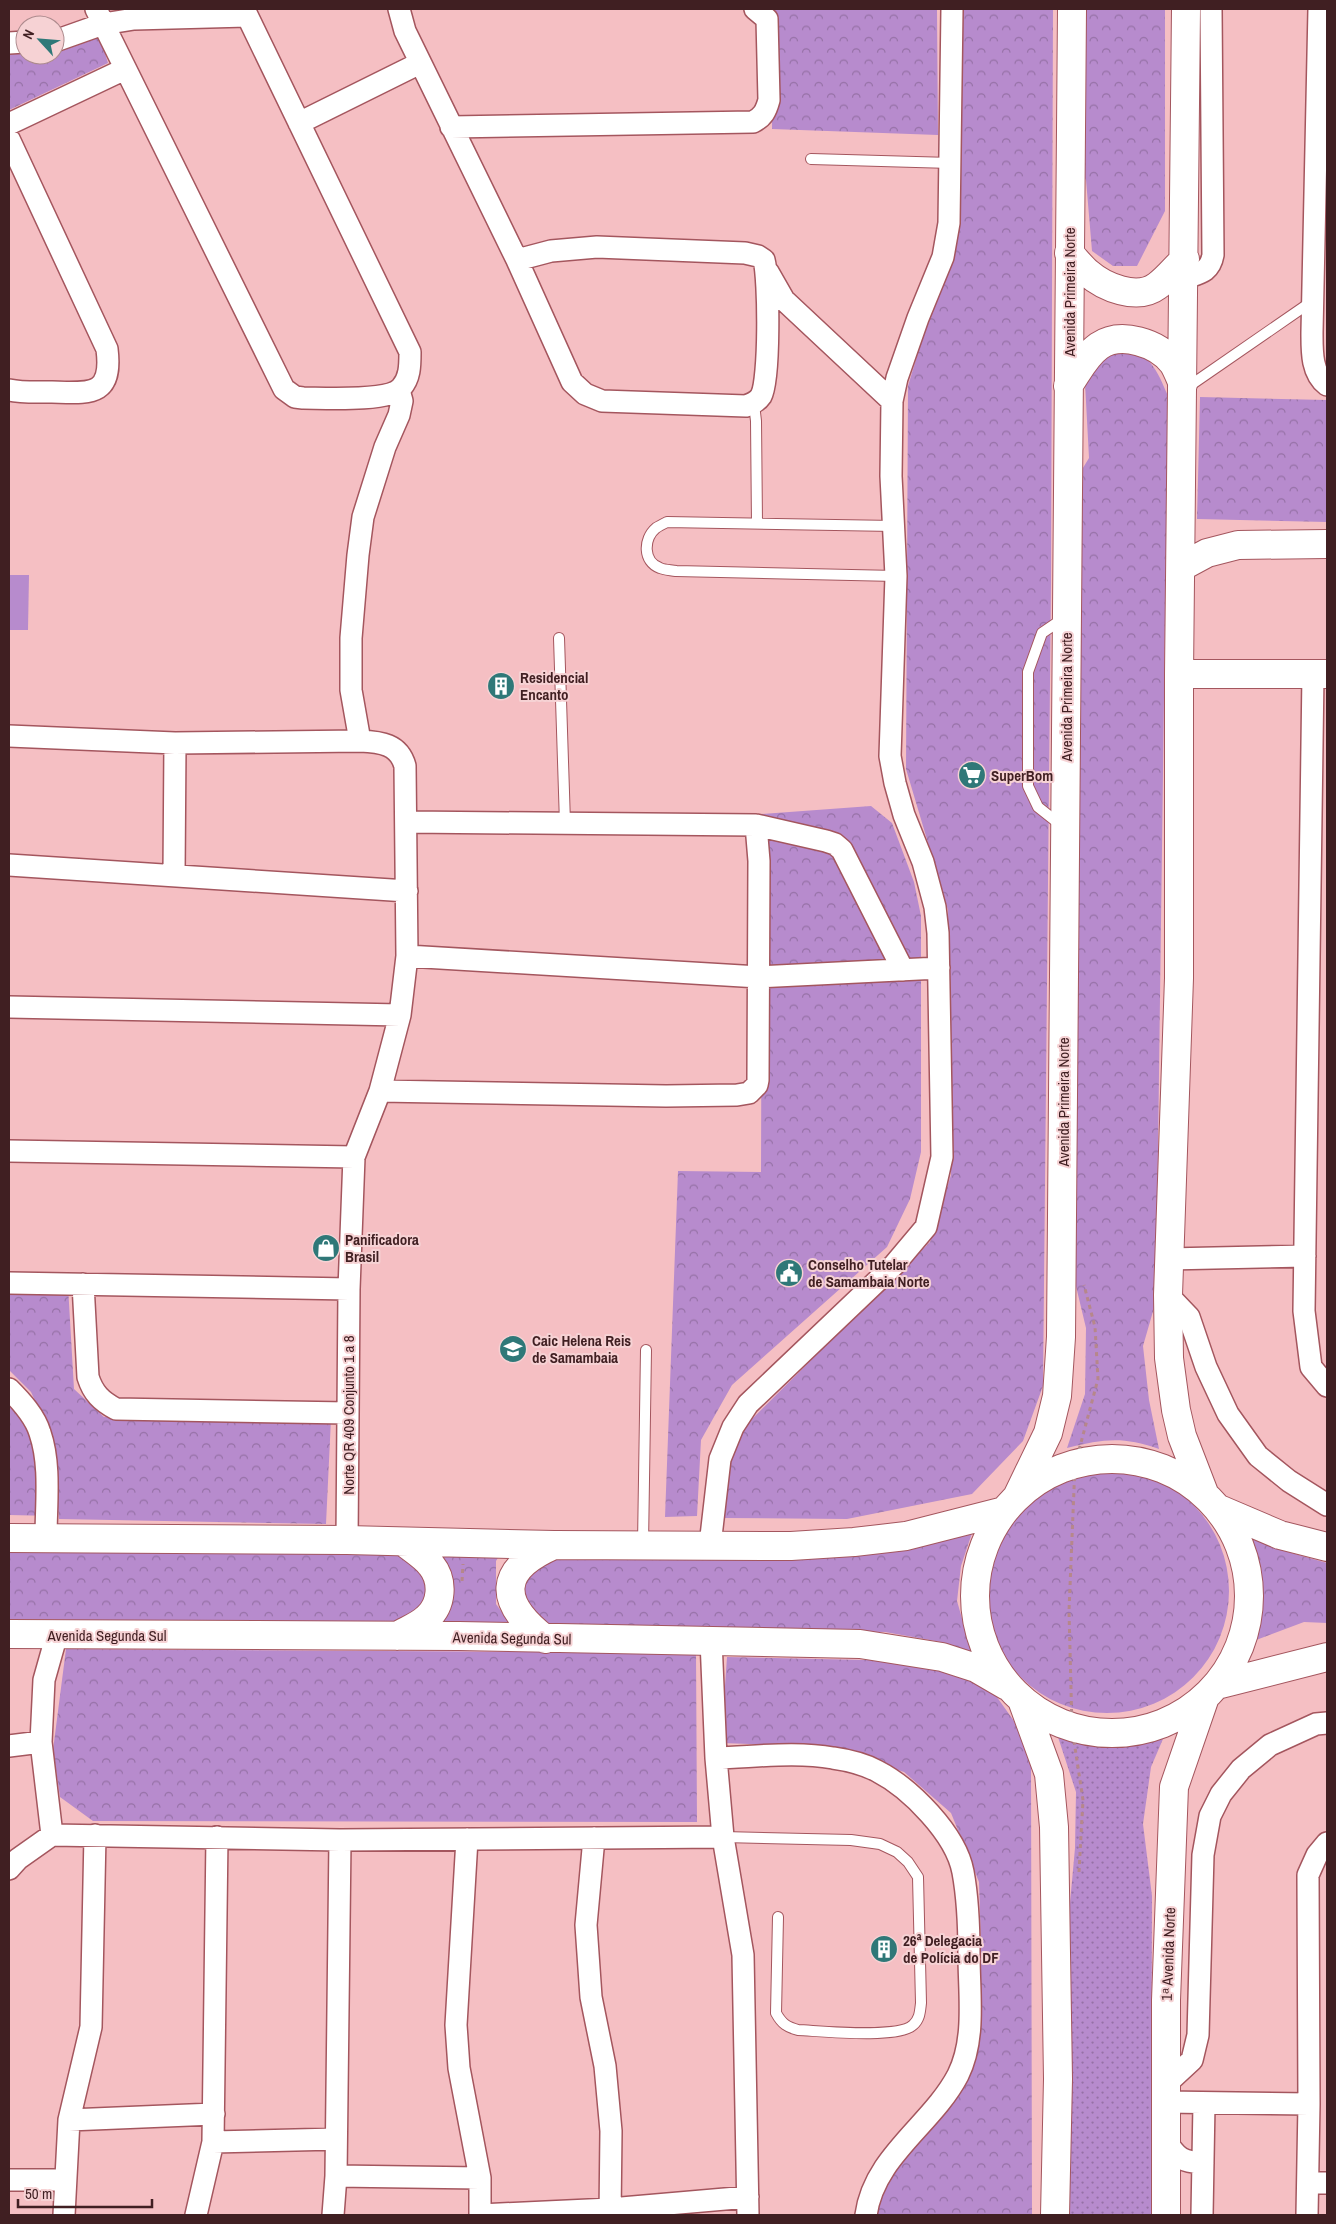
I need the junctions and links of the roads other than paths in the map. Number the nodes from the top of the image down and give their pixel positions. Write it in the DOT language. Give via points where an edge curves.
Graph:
graph roads {
  1 [pos="398,9"];
  2 [pos="952,9"];
  3 [pos="1072,9"];
  4 [pos="1186,9"];
  5 [pos="1211,9"];
  6 [pos="1319,9"];
  7 [pos="761,10"];
  8 [pos="245,12"];
  9 [pos="100,17"];
  10 [pos="65,36"];
  11 [pos="420,63"];
  12 [pos="125,69"];
  13 [pos="299,123"];
  14 [pos="9,124"];
  15 [pos="451,127"];
  16 [pos="9,139"];
  17 [pos="811,159"];
  18 [pos="951,163"];
  19 [pos="1069,253"];
  20 [pos="517,260"];
  21 [pos="1185,269"];
  22 [pos="766,270"];
  23 [pos="1312,302"];
  24 [pos="1327,385"];
  25 [pos="1068,386"];
  26 [pos="1183,388"];
  27 [pos="9,390"];
  28 [pos="399,390"];
  29 [pos="892,401"];
  30 [pos="754,404"];
  31 [pos="757,523"];
  32 [pos="1181,525"];
  33 [pos="894,526"];
  34 [pos="1327,544"];
  35 [pos="1238,545"];
  36 [pos="1181,567"];
  37 [pos="896,576"];
  38 [pos="1067,616"];
  39 [pos="559,638"];
  40 [pos="1179,674"];
  41 [pos="1320,674"];
  42 [pos="9,736"];
  43 [pos="360,742"];
  44 [pos="175,743"];
  45 [pos="407,822"];
  46 [pos="565,823"];
  47 [pos="756,825"];
  48 [pos="1065,829"];
  49 [pos="9,865"];
  50 [pos="174,875"];
  51 [pos="407,891"];
  52 [pos="407,956"];
  53 [pos="939,968"];
  54 [pos="903,970"];
  55 [pos="759,977"];
  56 [pos="9,1007"];
  57 [pos="400,1015"];
  58 [pos="1318,1042"];
  59 [pos="380,1091"];
  60 [pos="9,1151"];
  61 [pos="354,1157"];
  62 [pos="1305,1256"];
  63 [pos="1168,1259"];
  64 [pos="9,1283"];
  65 [pos="83,1284"];
  66 [pos="349,1289"];
  67 [pos="1168,1295"];
  68 [pos="646,1350"];
  69 [pos="1327,1386"];
  70 [pos="9,1389"];
  71 [pos="348,1413"];
  72 [pos="1211,1501"];
  73 [pos="1011,1504"];
  74 [pos="1327,1505"];
  75 [pos="9,1538"];
  76 [pos="46,1538"];
  77 [pos="347,1540"];
  78 [pos="405,1543"];
  79 [pos="554,1545"];
  80 [pos="710,1545"];
  81 [pos="643,1546"];
  82 [pos="1327,1547"];
  83 [pos="32,1634"];
  84 [pos="396,1637"];
  85 [pos="544,1639"];
  86 [pos="711,1640"];
  87 [pos="1327,1657"];
  88 [pos="1211,1691"];
  89 [pos="1015,1693"];
  90 [pos="1327,1724"];
  91 [pos="41,1742"];
  92 [pos="9,1746"];
  93 [pos="716,1758"];
  94 [pos="96,1834"];
  95 [pos="52,1835"];
  96 [pos="217,1837"];
  97 [pos="722,1837"];
  98 [pos="594,1838"];
  99 [pos="467,1839"];
  100 [pos="340,1840"];
  101 [pos="1327,1843"];
  102 [pos="9,1869"];
  103 [pos="778,1917"];
  104 [pos="1166,2093"];
  105 [pos="1204,2104"];
  106 [pos="1309,2104"];
  107 [pos="214,2114"];
  108 [pos="69,2120"];
  109 [pos="336,2139"];
  110 [pos="1166,2141"];
  111 [pos="213,2142"];
  112 [pos="1203,2163"];
  113 [pos="336,2176"];
  114 [pos="480,2178"];
  115 [pos="9,2180"];
  116 [pos="64,2180"];
  117 [pos="1318,2183"];
  118 [pos="748,2206"];
  119 [pos="610,2212"];
  120 [pos="64,2215"];
  121 [pos="196,2215"];
  122 [pos="332,2215"];
  123 [pos="866,2215"];
  124 [pos="1055,2215"];
  125 [pos="1166,2215"];
  126 [pos="1202,2215"];
  127 [pos="1308,2215"];
  1 -- 11 [label="street"];
  2 -- 18 [label="street"];
  3 -- 19 [label="main road, Avenida Primeira Norte"];
  4 -- 21 [label="main road"];
  5 -- 21 [label="street" via="1214,255 1207,270"];
  6 -- 23 [label="street"];
  7 -- 15 [label="street" via="768,32 769,100 761,118 753,122"];
  8 -- 9 [label="street" via="134,19"];
  8 -- 13 [label="street"];
  9 -- 10 [label="street"];
  9 -- 12 [label="street"];
  11 -- 13 [label="street"];
  11 -- 15 [label="street"];
  12 -- 14 [label="street"];
  12 -- 28 [label="street" via="284,389 295,397 303,398 385,397"];
  13 -- 28 [label="street" via="410,352 410,368"];
  15 -- 20 [label="street"];
  16 -- 27 [label="street" via="107,349 109,365 102,384 88,393"];
  17 -- 18 [label="lane"];
  18 -- 29 [label="street" via="949,223 943,256 918,318"];
  19 -- 21 [label="main road" via="1101,282 1138,293 1156,287"];
  19 -- 25 [label="main road, Avenida Primeira Norte"];
  20 -- 22 [label="street" via="578,248 637,248 752,254 764,260"];
  20 -- 30 [label="street" via="572,382 585,394 602,401"];
  21 -- 26 [label="main road"];
  22 -- 29 [label="street" via="784,300"];
  22 -- 30 [label="street" via="766,375 762,395"];
  23 -- 24 [label="street" via="1312,353 1316,370"];
  23 -- 26 [label="lane"];
  25 -- 26 [label="main road" via="1086,358 1100,346 1116,339 1138,341 1160,350 1173,363"];
  25 -- 38 [label="main road, Avenida Primeira Norte"];
  26 -- 32 [label="main road"];
  28 -- 43 [label="street" via="402,401 399,415 385,447 363,517 358,556 351,638 351,690"];
  29 -- 33 [label="street"];
  30 -- 31 [label="lane"];
  31 -- 33 [label="lane"];
  31 -- 37 [label="lane" via="667,522 655,529 648,539 649,561 659,568 676,571"];
  32 -- 35 [label="main road"];
  32 -- 36 [label="main road"];
  33 -- 37 [label="street"];
  34 -- 35 [label="main road"];
  35 -- 36 [label="main road" via="1207,552"];
  36 -- 40 [label="main road"];
  37 -- 53 [label="street" via="890,756 904,815 923,862 935,907"];
  38 -- 48 [label="main road, Avenida Primeira Norte"];
  38 -- 48 [label="lane" via="1042,633 1028,672 1028,786 1038,807"];
  39 -- 46 [label="lane"];
  40 -- 41 [label="main road"];
  40 -- 63 [label="main road" via="1179,978"];
  41 -- 58 [label="street"];
  42 -- 44 [label="street"];
  43 -- 44 [label="street"];
  43 -- 45 [label="street, Norte QR 409 Conjunto 1 a 8" via="380,742 402,757"];
  44 -- 50 [label="street"];
  45 -- 46 [label="street"];
  45 -- 51 [label="street, Norte QR 409 Conjunto 1 a 8"];
  46 -- 47 [label="street"];
  47 -- 54 [label="street" via="836,844"];
  47 -- 55 [label="street"];
  48 -- 73 [label="main road, Avenida Primeira Norte" via="1061,1337 1057,1396 1048,1433"];
  49 -- 50 [label="street"];
  50 -- 51 [label="street"];
  51 -- 52 [label="street, Norte QR 409 Conjunto 1 a 8"];
  52 -- 55 [label="street"];
  52 -- 57 [label="street, Norte QR 409 Conjunto 1 a 8"];
  53 -- 54 [label="street"];
  53 -- 80 [label="street" via="942,1157 926,1227 894,1265 748,1404 733,1427 720,1459"];
  54 -- 55 [label="street"];
  55 -- 59 [label="street" via="758,1080 750,1093 666,1096"];
  56 -- 57 [label="street"];
  57 -- 59 [label="street, Norte QR 409 Conjunto 1 a 8"];
  58 -- 62 [label="street"];
  59 -- 61 [label="street, Norte QR 409 Conjunto 1 a 8"];
  60 -- 61 [label="street"];
  61 -- 66 [label="street, Norte QR 409 Conjunto 1 a 8"];
  62 -- 63 [label="street"];
  62 -- 69 [label="street" via="1304,1311 1311,1367"];
  63 -- 67 [label="main road"];
  64 -- 65 [label="street"];
  65 -- 66 [label="street"];
  65 -- 71 [label="street" via="88,1377 91,1388 103,1402 116,1409"];
  66 -- 71 [label="street, Norte QR 409 Conjunto 1 a 8"];
  67 -- 72 [label="main road" via="1169,1358 1176,1410 1182,1436"];
  67 -- 74 [label="street" via="1189,1317 1206,1367 1228,1414 1258,1456"];
  68 -- 81 [label="lane"];
  70 -- 76 [label="street" via="32,1416 40,1432 45,1457"];
  71 -- 77 [label="street, Norte QR 409 Conjunto 1 a 8"];
  72 -- 73 [label="main road" via="1169,1471 1130,1459 1090,1460 1051,1473"];
  72 -- 82 [label="main road" via="1280,1534"];
  72 -- 88 [label="main road" via="1232,1529 1242,1551 1249,1597 1247,1621 1240,1644 1230,1665"];
  73 -- 80 [label="main road" via="906,1536 791,1546"];
  73 -- 89 [label="main road, Avenida Primeira Norte" via="985,1544 976,1580 976,1618 987,1654"];
  75 -- 76 [label="main road"];
  76 -- 77 [label="main road"];
  77 -- 78 [label="main road"];
  78 -- 79 [label="main road"];
  78 -- 84 [label="main road" via="431,1565 440,1586 439,1599 427,1618"];
  79 -- 81 [label="main road"];
  79 -- 85 [label="main road" via="526,1560 516,1571 511,1585 513,1604 527,1625"];
  80 -- 81 [label="main road"];
  83 -- 84 [label="main road, Avenida Segunda Sul"];
  83 -- 91 [label="street" via="44,1680"];
  84 -- 85 [label="main road, Avenida Segunda Sul"];
  85 -- 86 [label="main road, Avenida Segunda Sul"];
  86 -- 89 [label="main road, Avenida Segunda Sul" via="885,1646 942,1657 976,1668"];
  86 -- 93 [label="street"];
  87 -- 88 [label="main road"];
  88 -- 89 [label="main road, Avenida Segunda Sul" via="1182,1714 1156,1726 1128,1733 1099,1733 1072,1728 1046,1717"];
  88 -- 104 [label="main road, 1ᵃ Avenida Norte" via="1174,1787 1166,1991"];
  89 -- 124 [label="main road" via="1049,1774 1054,1827 1058,2079"];
  90 -- 104 [label="street" via="1316,1724 1270,1745 1241,1769 1220,1794 1210,1816 1203,1855 1198,2035 1192,2060"];
  91 -- 92 [label="street"];
  91 -- 95 [label="street"];
  93 -- 97 [label="street"];
  93 -- 123 [label="street" via="810,1755 876,1770 926,1808 949,1839 963,1871 969,1936 968,2048 944,2099 876,2180"];
  94 -- 95 [label="street"];
  94 -- 96 [label="street"];
  94 -- 108 [label="street" via="91,2027"];
  95 -- 102 [label="street"];
  96 -- 100 [label="street"];
  96 -- 107 [label="street"];
  97 -- 98 [label="street"];
  97 -- 103 [label="lane" via="850,1840 880,1844 908,1862 918,1877 921,2003 914,2025 894,2033 787,2027 776,2013"];
  97 -- 118 [label="street" via="743,1955"];
  98 -- 99 [label="street"];
  98 -- 119 [label="street" via="586,1925 591,1997 605,2066 611,2131"];
  99 -- 100 [label="street"];
  99 -- 114 [label="street" via="456,2025 459,2068"];
  100 -- 109 [label="street"];
  101 -- 106 [label="street" via="1317,1854 1308,1875"];
  104 -- 105 [label="street"];
  104 -- 110 [label="main road, 1ᵃ Avenida Norte"];
  105 -- 106 [label="street"];
  105 -- 112 [label="street"];
  106 -- 117 [label="street"];
  107 -- 108 [label="street"];
  107 -- 111 [label="street"];
  108 -- 116 [label="street"];
  109 -- 111 [label="street"];
  109 -- 113 [label="street"];
  110 -- 112 [label="street" via="1174,2153 1187,2162"];
  110 -- 125 [label="main road, 1ᵃ Avenida Norte"];
  111 -- 121 [label="street"];
  112 -- 126 [label="street"];
  113 -- 114 [label="street"];
  113 -- 122 [label="street"];
  114 -- 119 [label="street" via="480,2215"];
  115 -- 116 [label="street"];
  116 -- 120 [label="street"];
  117 -- 127 [label="street"];
  118 -- 119 [label="street"];
}
